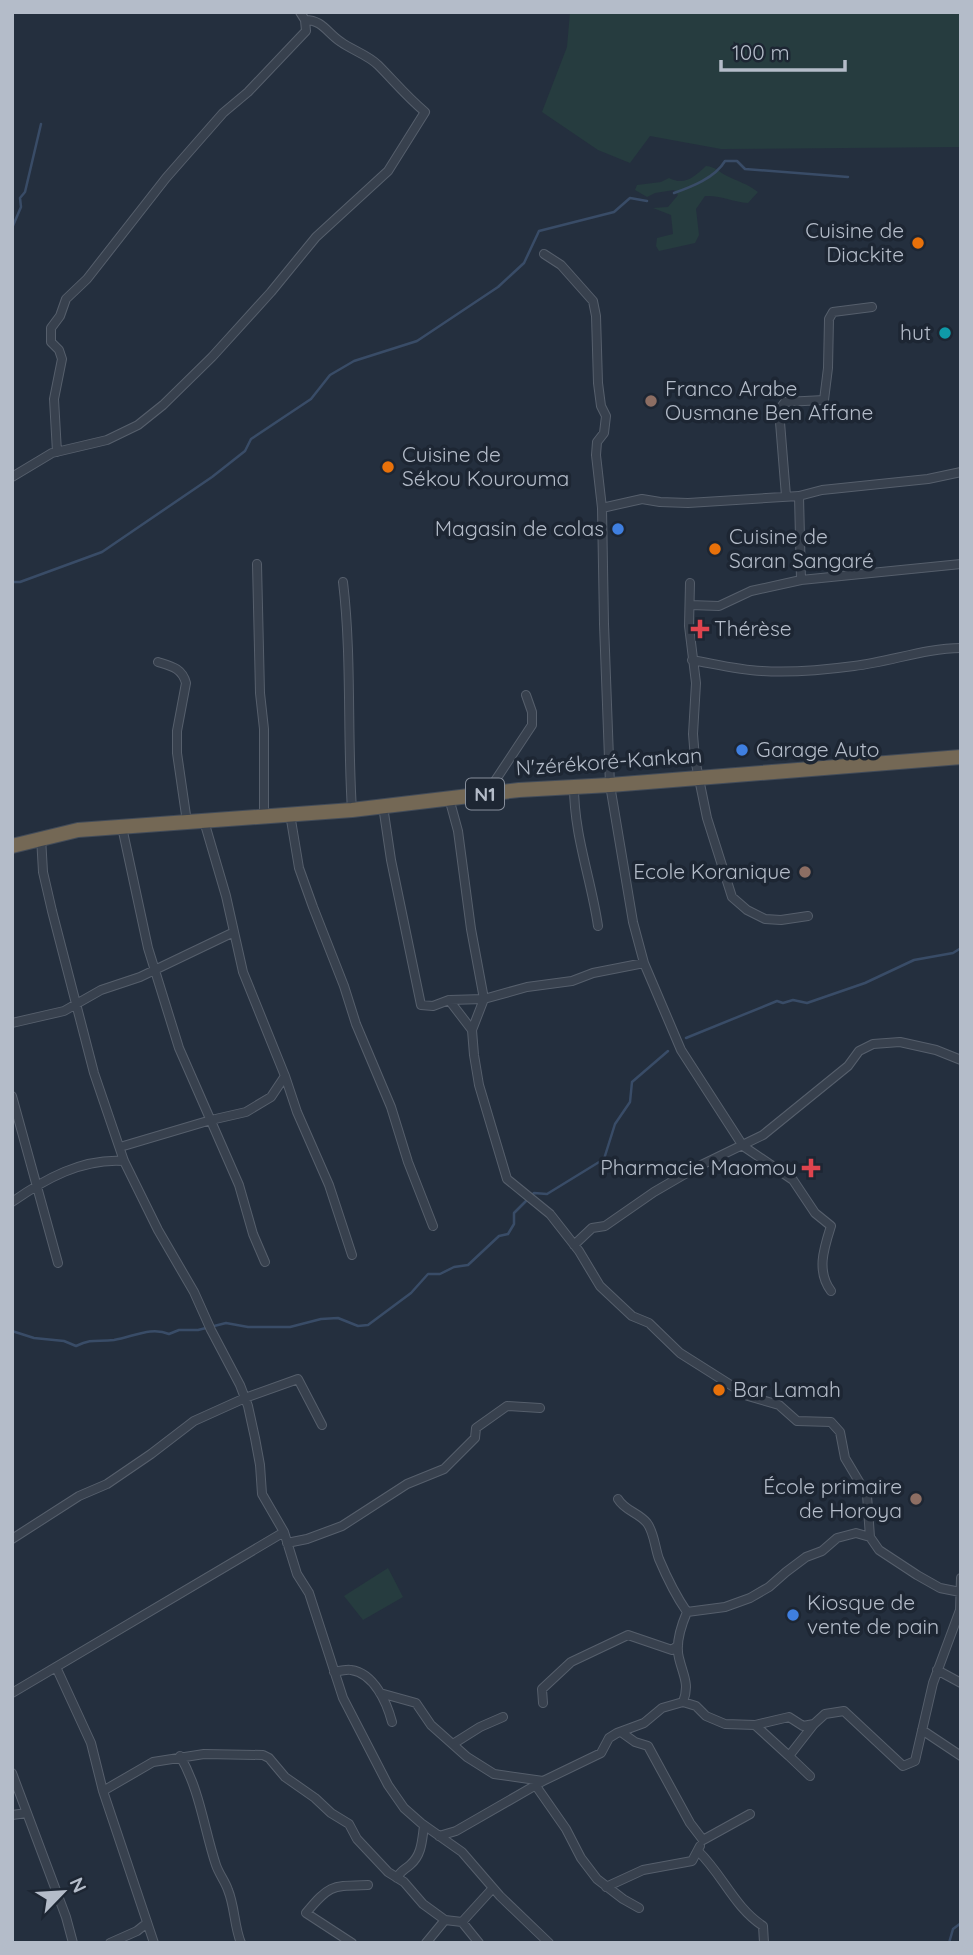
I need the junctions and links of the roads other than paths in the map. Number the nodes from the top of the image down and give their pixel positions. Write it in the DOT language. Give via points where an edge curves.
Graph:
graph roads {
  1 [pos="303,16"];
  2 [pos="544,254"];
  3 [pos="872,307"];
  4 [pos="57,452"];
  5 [pos="961,472"];
  6 [pos="12,477"];
  7 [pos="786,496"];
  8 [pos="799,496"];
  9 [pos="602,508"];
  10 [pos="257,564"];
  11 [pos="961,564"];
  12 [pos="801,580"];
  13 [pos="343,582"];
  14 [pos="690,583"];
  15 [pos="690,606"];
  16 [pos="961,648"];
  17 [pos="692,660"];
  18 [pos="158,662"];
  19 [pos="526,695"];
  20 [pos="961,757"];
  21 [pos="697,776"];
  22 [pos="610,785"];
  23 [pos="574,786"];
  24 [pos="486,794"];
  25 [pos="449,798"];
  26 [pos="383,806"];
  27 [pos="352,810"];
  28 [pos="290,814"];
  29 [pos="264,816"];
  30 [pos="204,821"];
  31 [pos="187,822"];
  32 [pos="122,827"];
  33 [pos="41,837"];
  34 [pos="12,846"];
  35 [pos="807,916"];
  36 [pos="598,926"];
  37 [pos="234,932"];
  38 [pos="644,963"];
  39 [pos="155,970"];
  40 [pos="484,999"];
  41 [pos="449,1000"];
  42 [pos="76,1005"];
  43 [pos="12,1023"];
  44 [pos="471,1030"];
  45 [pos="961,1060"];
  46 [pos="285,1076"];
  47 [pos="12,1096"];
  48 [pos="211,1120"];
  49 [pos="743,1146"];
  50 [pos="120,1147"];
  51 [pos="124,1161"];
  52 [pos="36,1186"];
  53 [pos="12,1202"];
  54 [pos="433,1226"];
  55 [pos="574,1245"];
  56 [pos="352,1255"];
  57 [pos="265,1262"];
  58 [pos="58,1263"];
  59 [pos="831,1291"];
  60 [pos="245,1398"];
  61 [pos="540,1408"];
  62 [pos="322,1425"];
  63 [pos="618,1499"];
  64 [pos="284,1532"];
  65 [pos="870,1537"];
  66 [pos="12,1539"];
  67 [pos="286,1543"];
  68 [pos="961,1578"];
  69 [pos="960,1592"];
  70 [pos="960,1610"];
  71 [pos="687,1612"];
  72 [pos="678,1645"];
  73 [pos="56,1667"];
  74 [pos="937,1670"];
  75 [pos="334,1672"];
  76 [pos="961,1684"];
  77 [pos="12,1693"];
  78 [pos="380,1693"];
  79 [pos="683,1702"];
  80 [pos="543,1703"];
  81 [pos="503,1717"];
  82 [pos="392,1722"];
  83 [pos="814,1724"];
  84 [pos="755,1725"];
  85 [pos="922,1730"];
  86 [pos="621,1732"];
  87 [pos="453,1744"];
  88 [pos="180,1756"];
  89 [pos="789,1756"];
  90 [pos="961,1756"];
  91 [pos="12,1773"];
  92 [pos="810,1776"];
  93 [pos="540,1783"];
  94 [pos="103,1791"];
  95 [pos="27,1813"];
  96 [pos="750,1814"];
  97 [pos="12,1815"];
  98 [pos="424,1826"];
  99 [pos="439,1836"];
  100 [pos="703,1840"];
  101 [pos="698,1850"];
  102 [pos="397,1878"];
  103 [pos="368,1885"];
  104 [pos="606,1887"];
  105 [pos="493,1888"];
  106 [pos="639,1908"];
  107 [pos="445,1920"];
  108 [pos="463,1922"];
  109 [pos="147,1923"];
  110 [pos="72,1940"];
  111 [pos="80,1943"];
  112 [pos="110,1943"];
  113 [pos="154,1943"];
  114 [pos="242,1943"];
  115 [pos="352,1943"];
  116 [pos="426,1943"];
  117 [pos="479,1943"];
  118 [pos="549,1943"];
  119 [pos="764,1943"];
  1 -- 4 [label="street" via="306,31 223,113 66,299 51,328 51,342 62,359 54,398"];
  1 -- 4 [label="street" via="377,63 402,93 425,111 388,171 316,237 274,289 163,405 138,425 107,440"];
  2 -- 9 [label="street" via="561,265 593,301 598,383 606,415 596,456"];
  3 -- 7 [label="street" via="833,312 828,319 824,400 785,402 779,410"];
  4 -- 6 [label="street"];
  5 -- 8 [label="street"];
  7 -- 8 [label="street"];
  7 -- 9 [label="street" via="688,503 642,499"];
  8 -- 12 [label="street"];
  9 -- 22 [label="street"];
  10 -- 29 [label="street"];
  11 -- 12 [label="street"];
  12 -- 15 [label="street" via="751,591 719,606"];
  13 -- 27 [label="street"];
  14 -- 15 [label="street"];
  15 -- 17 [label="street"];
  16 -- 17 [label="street" via="870,664 786,671"];
  17 -- 21 [label="street"];
  18 -- 31 [label="street" via="177,668 186,683 177,753"];
  19 -- 24 [label="street" via="531,725"];
  20 -- 21 [label="highway, N'zérékoré-Kankan / N1"];
  21 -- 22 [label="highway, N'zérékoré-Kankan / N1"];
  21 -- 35 [label="street" via="732,897 765,919"];
  22 -- 23 [label="highway, N'zérékoré-Kankan / N1"];
  22 -- 38 [label="street"];
  23 -- 24 [label="highway, N'zérékoré-Kankan / N1"];
  23 -- 36 [label="street" via="581,854"];
  24 -- 25 [label="highway, N'zérékoré-Kankan / N1"];
  25 -- 26 [label="highway, N'zérékoré-Kankan / N1"];
  25 -- 40 [label="street"];
  26 -- 27 [label="highway, N'zérékoré-Kankan / N1"];
  26 -- 41 [label="street" via="421,1004 433,1006"];
  27 -- 28 [label="highway, N'zérékoré-Kankan / N1"];
  28 -- 29 [label="highway, N'zérékoré-Kankan / N1"];
  28 -- 54 [label="street" via="299,868"];
  29 -- 30 [label="highway, N'zérékoré-Kankan / N1"];
  30 -- 31 [label="highway, N'zérékoré-Kankan / N1"];
  30 -- 37 [label="street"];
  31 -- 32 [label="highway, N'zérékoré-Kankan / N1"];
  32 -- 33 [label="highway, N'zérékoré-Kankan / N1"];
  32 -- 39 [label="street"];
  33 -- 34 [label="highway, N'zérékoré-Kankan / N1"];
  33 -- 42 [label="street" via="43,872"];
  37 -- 39 [label="street"];
  37 -- 46 [label="street" via="243,972"];
  38 -- 40 [label="street"];
  38 -- 49 [label="street" via="681,1050"];
  39 -- 42 [label="street" via="101,990"];
  39 -- 48 [label="street" via="179,1048"];
  40 -- 41 [label="street"];
  40 -- 44 [label="street"];
  41 -- 44 [label="street"];
  42 -- 43 [label="street"];
  42 -- 50 [label="street"];
  44 -- 55 [label="street" via="480,1085 507,1179 550,1214"];
  45 -- 49 [label="street" via="900,1042 873,1044 859,1051 848,1066 779,1124"];
  46 -- 48 [label="street" via="271,1097 246,1112"];
  46 -- 56 [label="street"];
  47 -- 52 [label="street"];
  48 -- 50 [label="street"];
  48 -- 57 [label="street"];
  49 -- 55 [label="street" via="654,1192 605,1226 592,1228"];
  49 -- 59 [label="street" via="793,1180 815,1213 831,1226 822,1280"];
  50 -- 51 [label="street"];
  51 -- 52 [label="street" via="96,1161"];
  51 -- 60 [label="street"];
  52 -- 53 [label="street"];
  52 -- 58 [label="street"];
  55 -- 65 [label="street" via="600,1286 680,1353 748,1396 779,1405 797,1421 831,1422 840,1432 845,1458 867,1495"];
  60 -- 62 [label="street" via="299,1379"];
  60 -- 64 [label="street" via="262,1494"];
  60 -- 66 [label="street" via="194,1422 107,1484 79,1496"];
  61 -- 67 [label="street" via="507,1406 476,1428 475,1438 444,1469 407,1484 342,1527"];
  63 -- 71 [label="street" via="648,1524 658,1557"];
  64 -- 67 [label="street"];
  64 -- 73 [label="street"];
  65 -- 69 [label="street" via="879,1550 917,1575 940,1588"];
  65 -- 71 [label="street" via="856,1533 837,1538 750,1598"];
  67 -- 75 [label="street" via="309,1593"];
  68 -- 69 [label="street"];
  69 -- 70 [label="street"];
  70 -- 74 [label="street"];
  71 -- 72 [label="street"];
  72 -- 79 [label="street" via="688,1689"];
  72 -- 80 [label="street" via="671,1650 628,1635 609,1642 571,1662 542,1689"];
  73 -- 77 [label="street"];
  73 -- 94 [label="street" via="91,1743"];
  74 -- 76 [label="street"];
  74 -- 85 [label="street"];
  75 -- 78 [label="street" via="352,1670"];
  75 -- 98 [label="street" via="388,1785"];
  78 -- 82 [label="street"];
  78 -- 87 [label="street" via="416,1703 431,1725"];
  79 -- 84 [label="street" via="724,1724"];
  79 -- 86 [label="street" via="662,1708 644,1723"];
  81 -- 87 [label="street"];
  83 -- 84 [label="street" via="803,1726 789,1717"];
  83 -- 85 [label="street" via="825,1714 845,1711 903,1766 915,1761"];
  83 -- 89 [label="street"];
  84 -- 89 [label="street"];
  85 -- 90 [label="street"];
  86 -- 93 [label="street" via="609,1738 601,1753"];
  86 -- 100 [label="street" via="648,1746"];
  87 -- 93 [label="street" via="494,1774"];
  88 -- 94 [label="street" via="153,1762"];
  88 -- 102 [label="street" via="237,1753 269,1758 285,1777 349,1824 357,1839"];
  88 -- 114 [label="street" via="199,1800"];
  89 -- 92 [label="street"];
  91 -- 95 [label="street"];
  93 -- 99 [label="street" via="456,1832"];
  93 -- 104 [label="street" via="581,1857"];
  94 -- 109 [label="street"];
  95 -- 97 [label="street"];
  95 -- 110 [label="street"];
  96 -- 100 [label="street"];
  98 -- 99 [label="street"];
  98 -- 102 [label="street" via="415,1860"];
  99 -- 105 [label="street" via="462,1853"];
  100 -- 101 [label="street"];
  101 -- 104 [label="street" via="692,1861 643,1870"];
  101 -- 119 [label="street" via="740,1907 763,1926"];
  102 -- 107 [label="street"];
  103 -- 115 [label="street" via="338,1885 306,1913"];
  104 -- 106 [label="street"];
  105 -- 108 [label="street"];
  105 -- 118 [label="street"];
  107 -- 108 [label="street"];
  107 -- 116 [label="street"];
  108 -- 117 [label="street"];
  109 -- 112 [label="street"];
  109 -- 113 [label="street"];
  110 -- 111 [label="street"];
}
